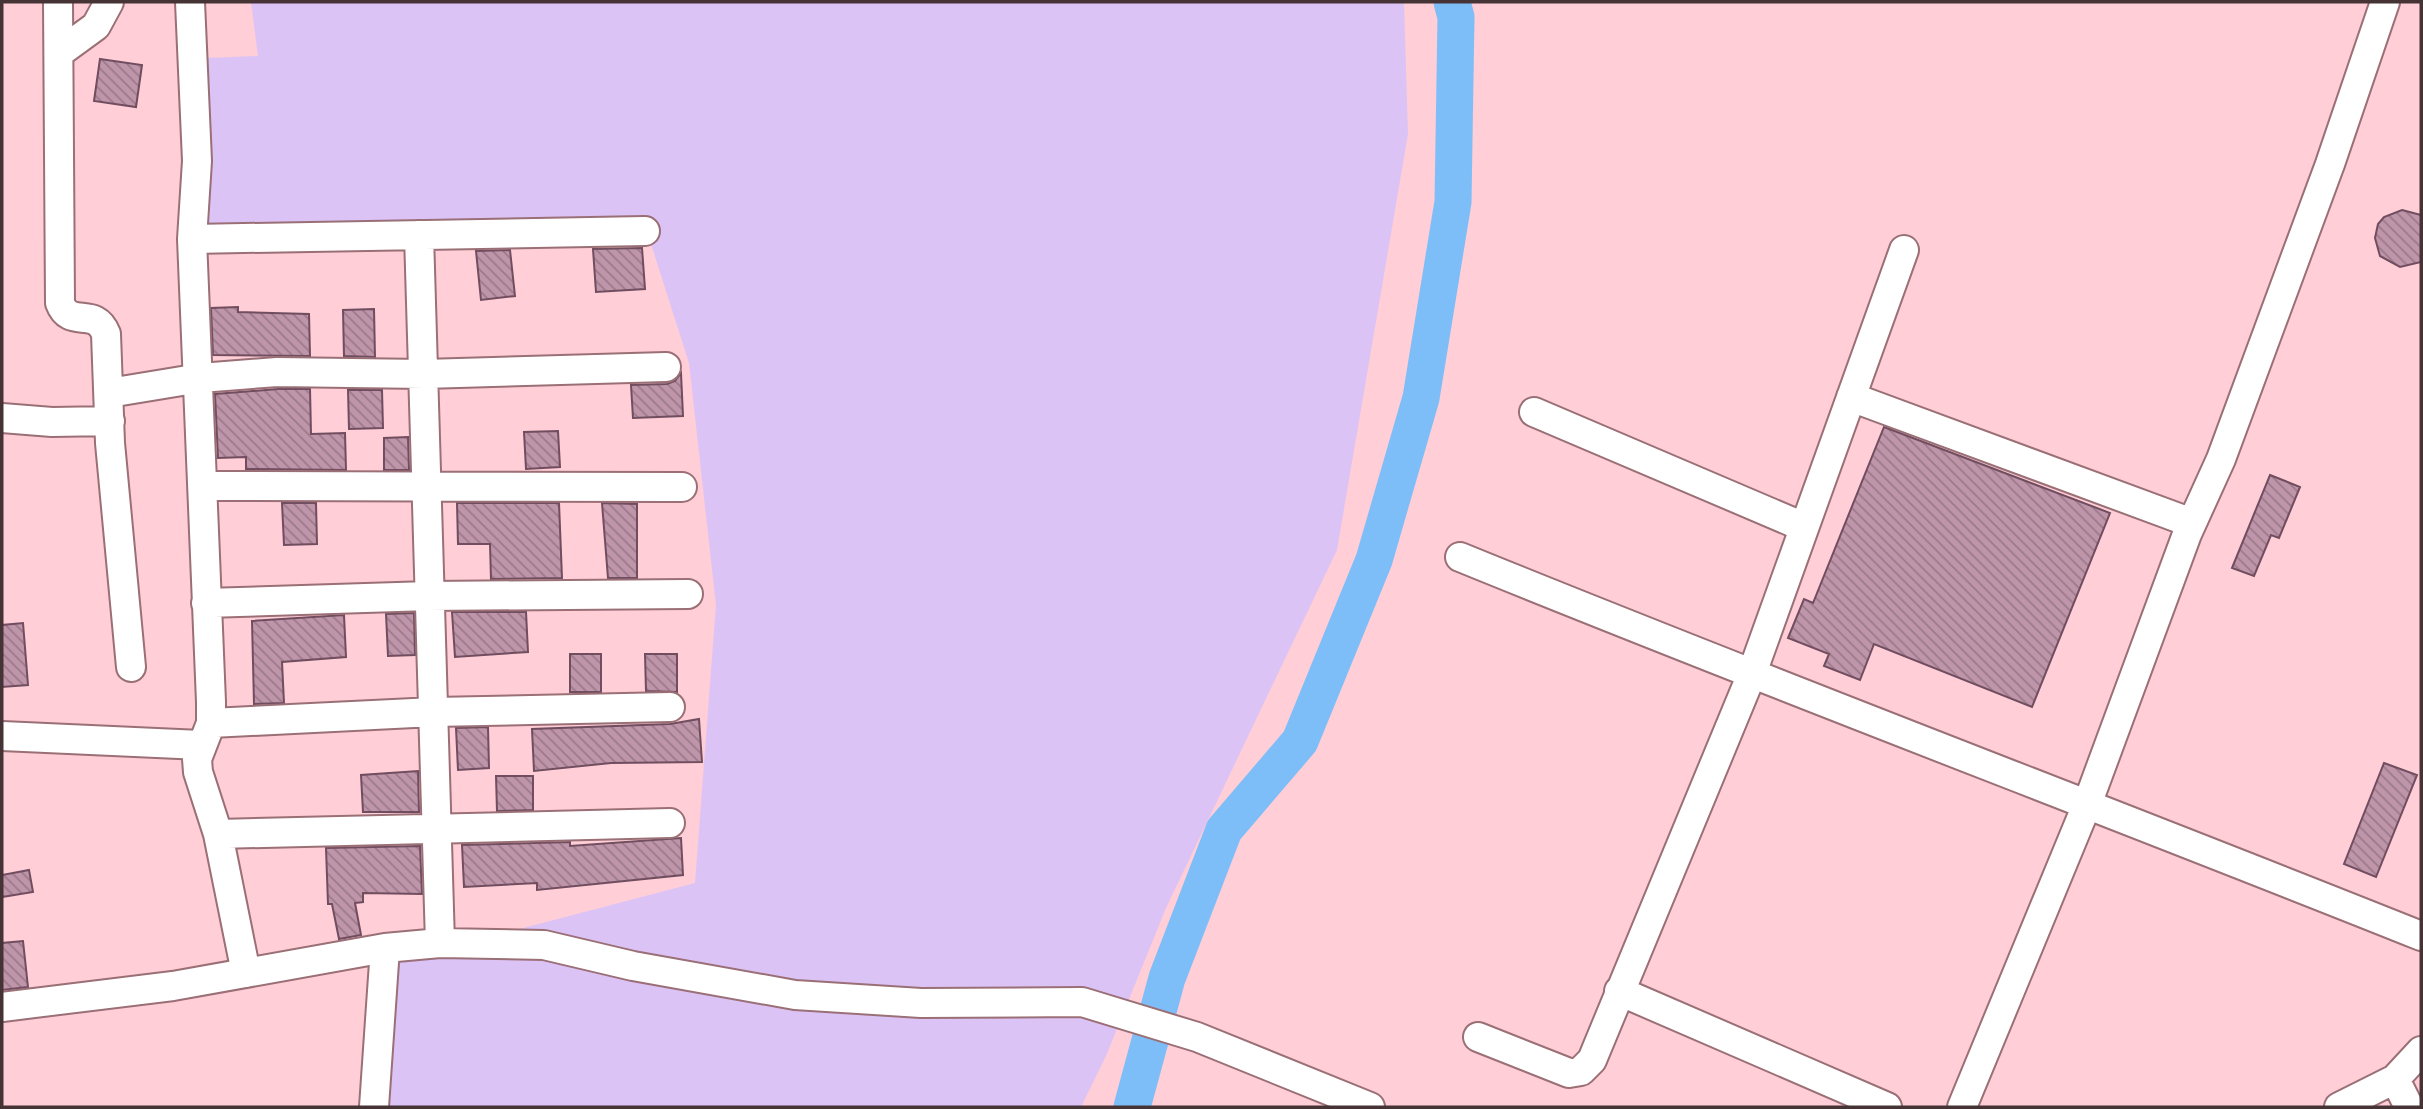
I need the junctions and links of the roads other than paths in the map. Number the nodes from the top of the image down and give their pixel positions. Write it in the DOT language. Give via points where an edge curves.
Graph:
graph roads {
  1 [pos="58,2"];
  2 [pos="109,2"];
  3 [pos="190,2"];
  4 [pos="2385,2"];
  5 [pos="59,53"];
  6 [pos="645,231"];
  7 [pos="419,235"];
  8 [pos="192,239"];
  9 [pos="1904,250"];
  10 [pos="666,367"];
  11 [pos="424,374"];
  12 [pos="200,378"];
  13 [pos="109,393"];
  14 [pos="1851,397"];
  15 [pos="1534,412"];
  16 [pos="2,418"];
  17 [pos="110,421"];
  18 [pos="202,486"];
  19 [pos="426,486"];
  20 [pos="682,487"];
  21 [pos="2192,523"];
  22 [pos="1804,527"];
  23 [pos="1460,557"];
  24 [pos="688,594"];
  25 [pos="429,596"];
  26 [pos="206,603"];
  27 [pos="131,667"];
  28 [pos="1751,676"];
  29 [pos="670,707"];
  30 [pos="434,712"];
  31 [pos="206,734"];
  32 [pos="2,736"];
  33 [pos="2088,802"];
  34 [pos="670,823"];
  35 [pos="437,827"];
  36 [pos="218,834"];
  37 [pos="2421,936"];
  38 [pos="440,943"];
  39 [pos="385,948"];
  40 [pos="246,974"];
  41 [pos="1619,991"];
  42 [pos="2,1007"];
  43 [pos="1478,1037"];
  44 [pos="2421,1051"];
  45 [pos="2395,1079"];
  46 [pos="374,1107"];
  47 [pos="1370,1107"];
  48 [pos="1887,1107"];
  49 [pos="1962,1107"];
  50 [pos="2339,1107"];
  51 [pos="2409,1107"];
  1 -- 5 [label="street"];
  2 -- 5 [label="street" via="96,26"];
  3 -- 8 [label="street" via="197,161"];
  4 -- 21 [label="street" via="2230,434"];
  5 -- 13 [label="street" via="60,303 71,317 94,318 102,324"];
  6 -- 7 [label="street"];
  7 -- 8 [label="street"];
  7 -- 11 [label="street"];
  8 -- 12 [label="street"];
  9 -- 14 [label="street"];
  10 -- 11 [label="street"];
  11 -- 12 [label="street" via="289,371"];
  11 -- 19 [label="street"];
  12 -- 13 [label="street"];
  12 -- 18 [label="street"];
  13 -- 17 [label="street"];
  14 -- 21 [label="street"];
  14 -- 22 [label="street"];
  15 -- 22 [label="street"];
  16 -- 17 [label="street"];
  17 -- 27 [label="street"];
  18 -- 19 [label="street"];
  18 -- 26 [label="street"];
  19 -- 20 [label="street"];
  19 -- 25 [label="street"];
  21 -- 33 [label="street"];
  22 -- 28 [label="street"];
  23 -- 28 [label="street"];
  24 -- 25 [label="street"];
  25 -- 26 [label="street"];
  25 -- 30 [label="street"];
  26 -- 31 [label="street"];
  28 -- 33 [label="street"];
  28 -- 41 [label="street"];
  29 -- 30 [label="street"];
  30 -- 31 [label="street"];
  30 -- 35 [label="street"];
  31 -- 32 [label="street"];
  31 -- 36 [label="street" via="197,759 198,772"];
  33 -- 37 [label="street"];
  33 -- 49 [label="street"];
  34 -- 35 [label="street"];
  35 -- 36 [label="street"];
  35 -- 38 [label="street"];
  36 -- 40 [label="street"];
  38 -- 39 [label="street"];
  38 -- 47 [label="street" via="544,945 795,995 921,1003 1082,1002 1197,1037"];
  39 -- 40 [label="street"];
  39 -- 46 [label="street"];
  40 -- 42 [label="street"];
  41 -- 43 [label="street" via="1592,1060 1581,1071 1569,1073"];
  41 -- 48 [label="street"];
  44 -- 45 [label="street"];
  45 -- 50 [label="street"];
  45 -- 51 [label="street"];
}
